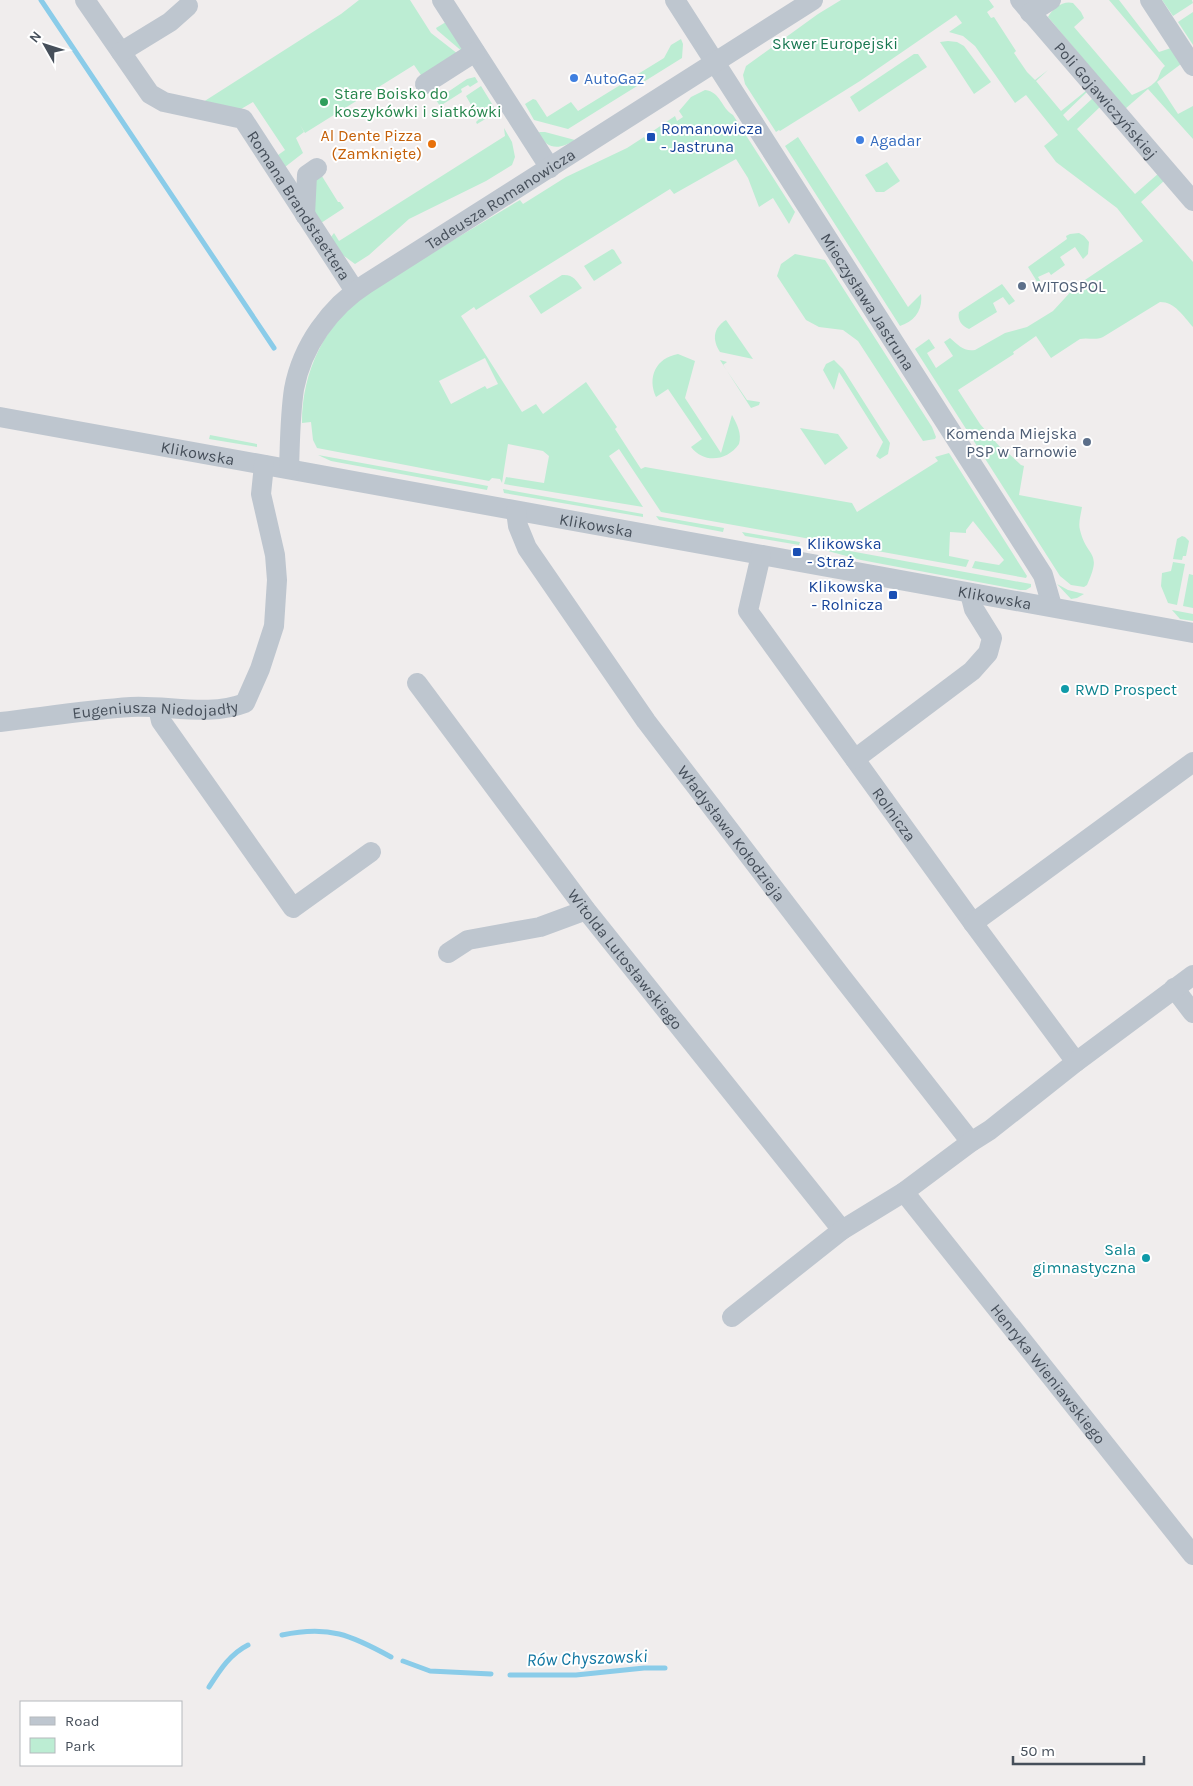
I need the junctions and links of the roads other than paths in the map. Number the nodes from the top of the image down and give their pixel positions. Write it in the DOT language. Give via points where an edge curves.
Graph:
graph roads {
  1 [pos="85,0"];
  2 [pos="442,0"];
  3 [pos="675,0"];
  4 [pos="813,0"];
  5 [pos="1051,0"];
  6 [pos="1150,0"];
  7 [pos="188,6"];
  8 [pos="1025,6"];
  9 [pos="121,52"];
  10 [pos="479,57"];
  11 [pos="715,64"];
  12 [pos="1193,66"];
  13 [pos="428,90"];
  14 [pos="550,168"];
  15 [pos="285,184"];
  16 [pos="1193,201"];
  17 [pos="305,215"];
  18 [pos="354,292"];
  19 [pos="0,417"];
  20 [pos="264,465"];
  21 [pos="289,469"];
  22 [pos="516,511"];
  23 [pos="761,555"];
  24 [pos="970,593"];
  25 [pos="1052,606"];
  26 [pos="1193,632"];
  27 [pos="417,683"];
  28 [pos="158,708"];
  29 [pos="0,722"];
  30 [pos="854,760"];
  31 [pos="1193,762"];
  32 [pos="371,852"];
  33 [pos="586,910"];
  34 [pos="974,923"];
  35 [pos="448,953"];
  36 [pos="1193,975"];
  37 [pos="1174,988"];
  38 [pos="1193,1014"];
  39 [pos="1076,1062"];
  40 [pos="971,1142"];
  41 [pos="904,1192"];
  42 [pos="842,1230"];
  43 [pos="732,1317"];
  44 [pos="1193,1555"];
  1 -- 9 [label="street, Romana Brandstaettera"];
  2 -- 10 [label="street"];
  3 -- 11 [label="street, Mieczysława Jastruna"];
  4 -- 11 [label="street, Tadeusza Romanowicza"];
  5 -- 8 [label="street"];
  6 -- 12 [label="street"];
  7 -- 9 [label="street" via="170,22"];
  8 -- 16 [label="street, Poli Gojawiczyńskiej"];
  9 -- 15 [label="street, Romana Brandstaettera" via="150,94 164,102 243,119"];
  10 -- 13 [label="street"];
  10 -- 14 [label="street"];
  11 -- 14 [label="street, Tadeusza Romanowicza"];
  11 -- 25 [label="street, Mieczysława Jastruna" via="1043,575"];
  14 -- 18 [label="street, Tadeusza Romanowicza"];
  15 -- 17 [label="street, Romana Brandstaettera"];
  15 -- 17 [label="street" via="289,174 314,163 307,175"];
  17 -- 18 [label="street, Romana Brandstaettera"];
  18 -- 21 [label="street, Tadeusza Romanowicza" via="322,326 299,369 294,390"];
  19 -- 20 [label="street, Klikowska"];
  20 -- 21 [label="street, Klikowska"];
  20 -- 28 [label="street, Eugeniusza Niedojadły" via="261,494 277,580 274,626 260,669 245,703 232,708"];
  21 -- 22 [label="street, Klikowska"];
  22 -- 23 [label="street, Klikowska"];
  22 -- 40 [label="street, Władysława Kołodzieja" via="527,548 646,721"];
  23 -- 24 [label="street, Klikowska"];
  23 -- 30 [label="street, Rolnicza" via="748,611"];
  24 -- 25 [label="street, Klikowska"];
  24 -- 30 [label="street" via="974,609 992,638 988,653 972,671"];
  25 -- 26 [label="street, Klikowska"];
  27 -- 33 [label="street, Witolda Lutosławskiego"];
  28 -- 29 [label="street, Eugeniusza Niedojadły" via="132,707"];
  28 -- 32 [label="street" via="161,721 293,908"];
  30 -- 34 [label="street, Rolnicza"];
  31 -- 34 [label="street"];
  33 -- 35 [label="street" via="540,927 468,940"];
  33 -- 42 [label="street, Witolda Lutosławskiego"];
  34 -- 39 [label="street, Rolnicza"];
  36 -- 37 [label="street"];
  37 -- 38 [label="street"];
  37 -- 39 [label="street"];
  39 -- 40 [label="street"];
  40 -- 41 [label="street"];
  41 -- 42 [label="street"];
  41 -- 44 [label="street, Henryka Wieniawskiego"];
  42 -- 43 [label="street"];
}
